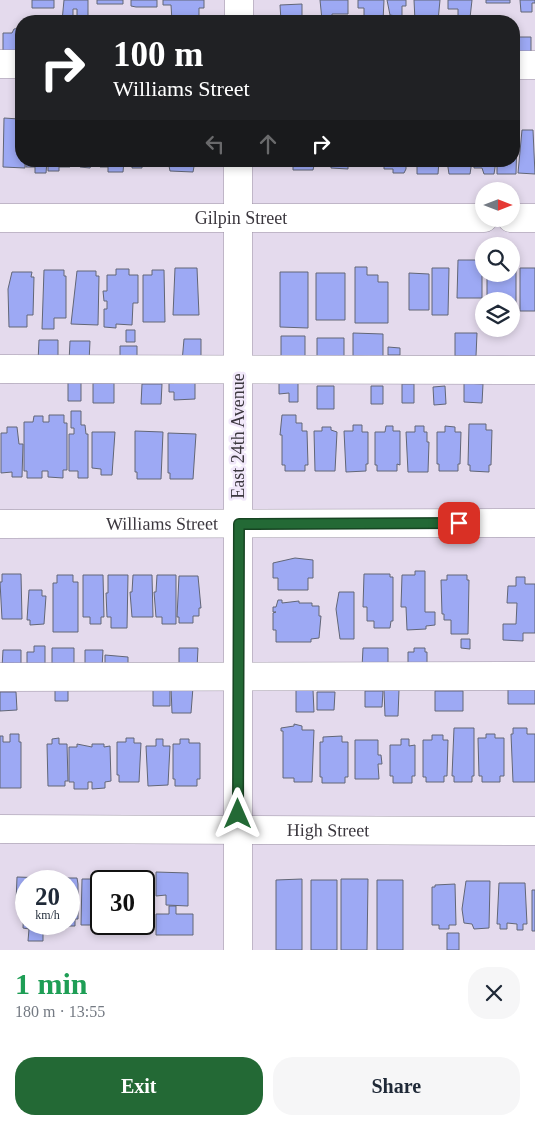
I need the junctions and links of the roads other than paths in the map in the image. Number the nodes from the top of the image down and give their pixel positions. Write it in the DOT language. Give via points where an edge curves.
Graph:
graph roads {
  1 [pos="239,0"];
  2 [pos="239,15"];
  3 [pos="0,64"];
  4 [pos="15,64"];
  5 [pos="520,65"];
  6 [pos="535,65"];
  7 [pos="238,167"];
  8 [pos="238,217"];
  9 [pos="0,218"];
  10 [pos="475,218"];
  11 [pos="520,218"];
  12 [pos="535,218"];
  13 [pos="0,370"];
  14 [pos="238,370"];
  15 [pos="535,370"];
  16 [pos="535,523"];
  17 [pos="0,524"];
  18 [pos="239,524"];
  19 [pos="0,676"];
  20 [pos="238,676"];
  21 [pos="535,676"];
  22 [pos="0,829"];
  23 [pos="238,829"];
  24 [pos="535,831"];
  25 [pos="238,950"];
  1 -- 2 [label="street"];
  3 -- 4 [label="street"];
  5 -- 6 [label="street"];
  7 -- 8 [label="street, East 24th Avenue"];
  8 -- 9 [label="street, Gilpin Street"];
  8 -- 10 [label="street, Gilpin Street"];
  8 -- 14 [label="street, East 24th Avenue"];
  11 -- 12 [label="street"];
  13 -- 14 [label="street"];
  14 -- 15 [label="street"];
  14 -- 18 [label="street, East 24th Avenue"];
  16 -- 18 [label="street, Williams Street"];
  17 -- 18 [label="street, Williams Street"];
  18 -- 20 [label="street, East 24th Avenue"];
  19 -- 20 [label="street"];
  20 -- 21 [label="street"];
  20 -- 23 [label="street, East 24th Avenue"];
  22 -- 23 [label="street, High Street"];
  23 -- 24 [label="street, High Street"];
  23 -- 25 [label="street, East 24th Avenue"];
}
